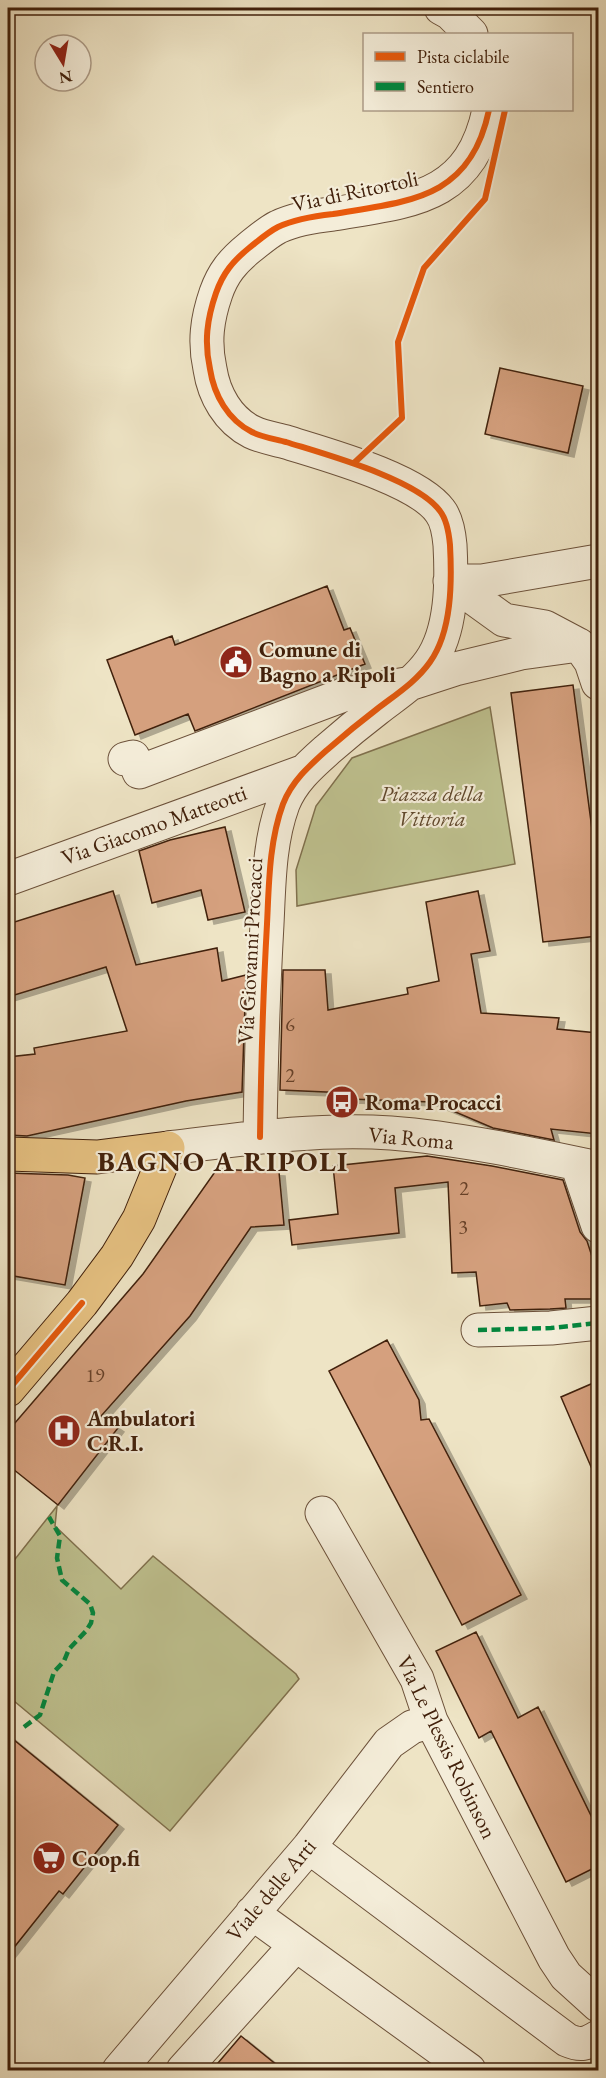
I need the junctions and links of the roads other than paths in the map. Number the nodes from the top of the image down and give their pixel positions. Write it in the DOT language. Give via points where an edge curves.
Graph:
graph roads {
  1 [pos="441,8"];
  2 [pos="470,33"];
  3 [pos="489,111"];
  4 [pos="598,561"];
  5 [pos="450,581"];
  6 [pos="579,645"];
  7 [pos="412,682"];
  8 [pos="598,683"];
  9 [pos="124,759"];
  10 [pos="302,772"];
  11 [pos="8,879"];
  12 [pos="260,1137"];
  13 [pos="168,1148"];
  14 [pos="8,1154"];
  15 [pos="588,1166"];
  16 [pos="598,1226"];
  17 [pos="598,1323"];
  18 [pos="478,1330"];
  19 [pos="8,1390"];
  20 [pos="322,1513"];
  21 [pos="430,1721"];
  22 [pos="309,1847"];
  23 [pos="252,1913"];
  24 [pos="295,1946"];
  25 [pos="598,2005"];
  26 [pos="598,2037"];
  27 [pos="119,2070"];
  28 [pos="183,2070"];
  29 [pos="469,2070"];
  1 -- 2 [label="street"];
  3 -- 5 [label="street, Via di Ritortoli" via="478,146 468,162 450,180 426,195 398,204 304,218 276,228 257,242 223,275 206,331 206,351 216,392 237,422 252,432 354,463 402,484 441,512 450,543"];
  4 -- 5 [label="street" via="482,581"];
  5 -- 6 [label="street" via="504,620 545,627"];
  5 -- 7 [label="street" via="443,635 429,664"];
  6 -- 7 [label="street" via="521,653"];
  6 -- 8 [label="street" via="591,662"];
  7 -- 9 [label="street" via="346,694 139,772 133,757"];
  7 -- 10 [label="street"];
  10 -- 11 [label="street, Via Giacomo Matteotti"];
  10 -- 12 [label="street, Via Giovanni Procacci" via="284,802 270,867"];
  12 -- 13 [label="street, Via Roma"];
  12 -- 15 [label="street, Via Roma" via="389,1133 440,1138"];
  13 -- 14 [label="main road, Via Roma" via="97,1157"];
  13 -- 19 [label="main road" via="139,1219 117,1256"];
  15 -- 16 [label="street"];
  17 -- 18 [label="street"];
  20 -- 21 [label="street, Via Le Plessis Robinson" via="417,1679"];
  21 -- 22 [label="street, Viale delle Arti" via="412,1727 389,1743"];
  21 -- 25 [label="street, Via Le Plessis Robinson" via="554,1958 566,1976"];
  22 -- 23 [label="street, Viale delle Arti"];
  22 -- 26 [label="street" via="567,2040 586,2044"];
  23 -- 24 [label="street"];
  23 -- 27 [label="street, Viale delle Arti"];
  24 -- 28 [label="street"];
  24 -- 29 [label="street"];
}
